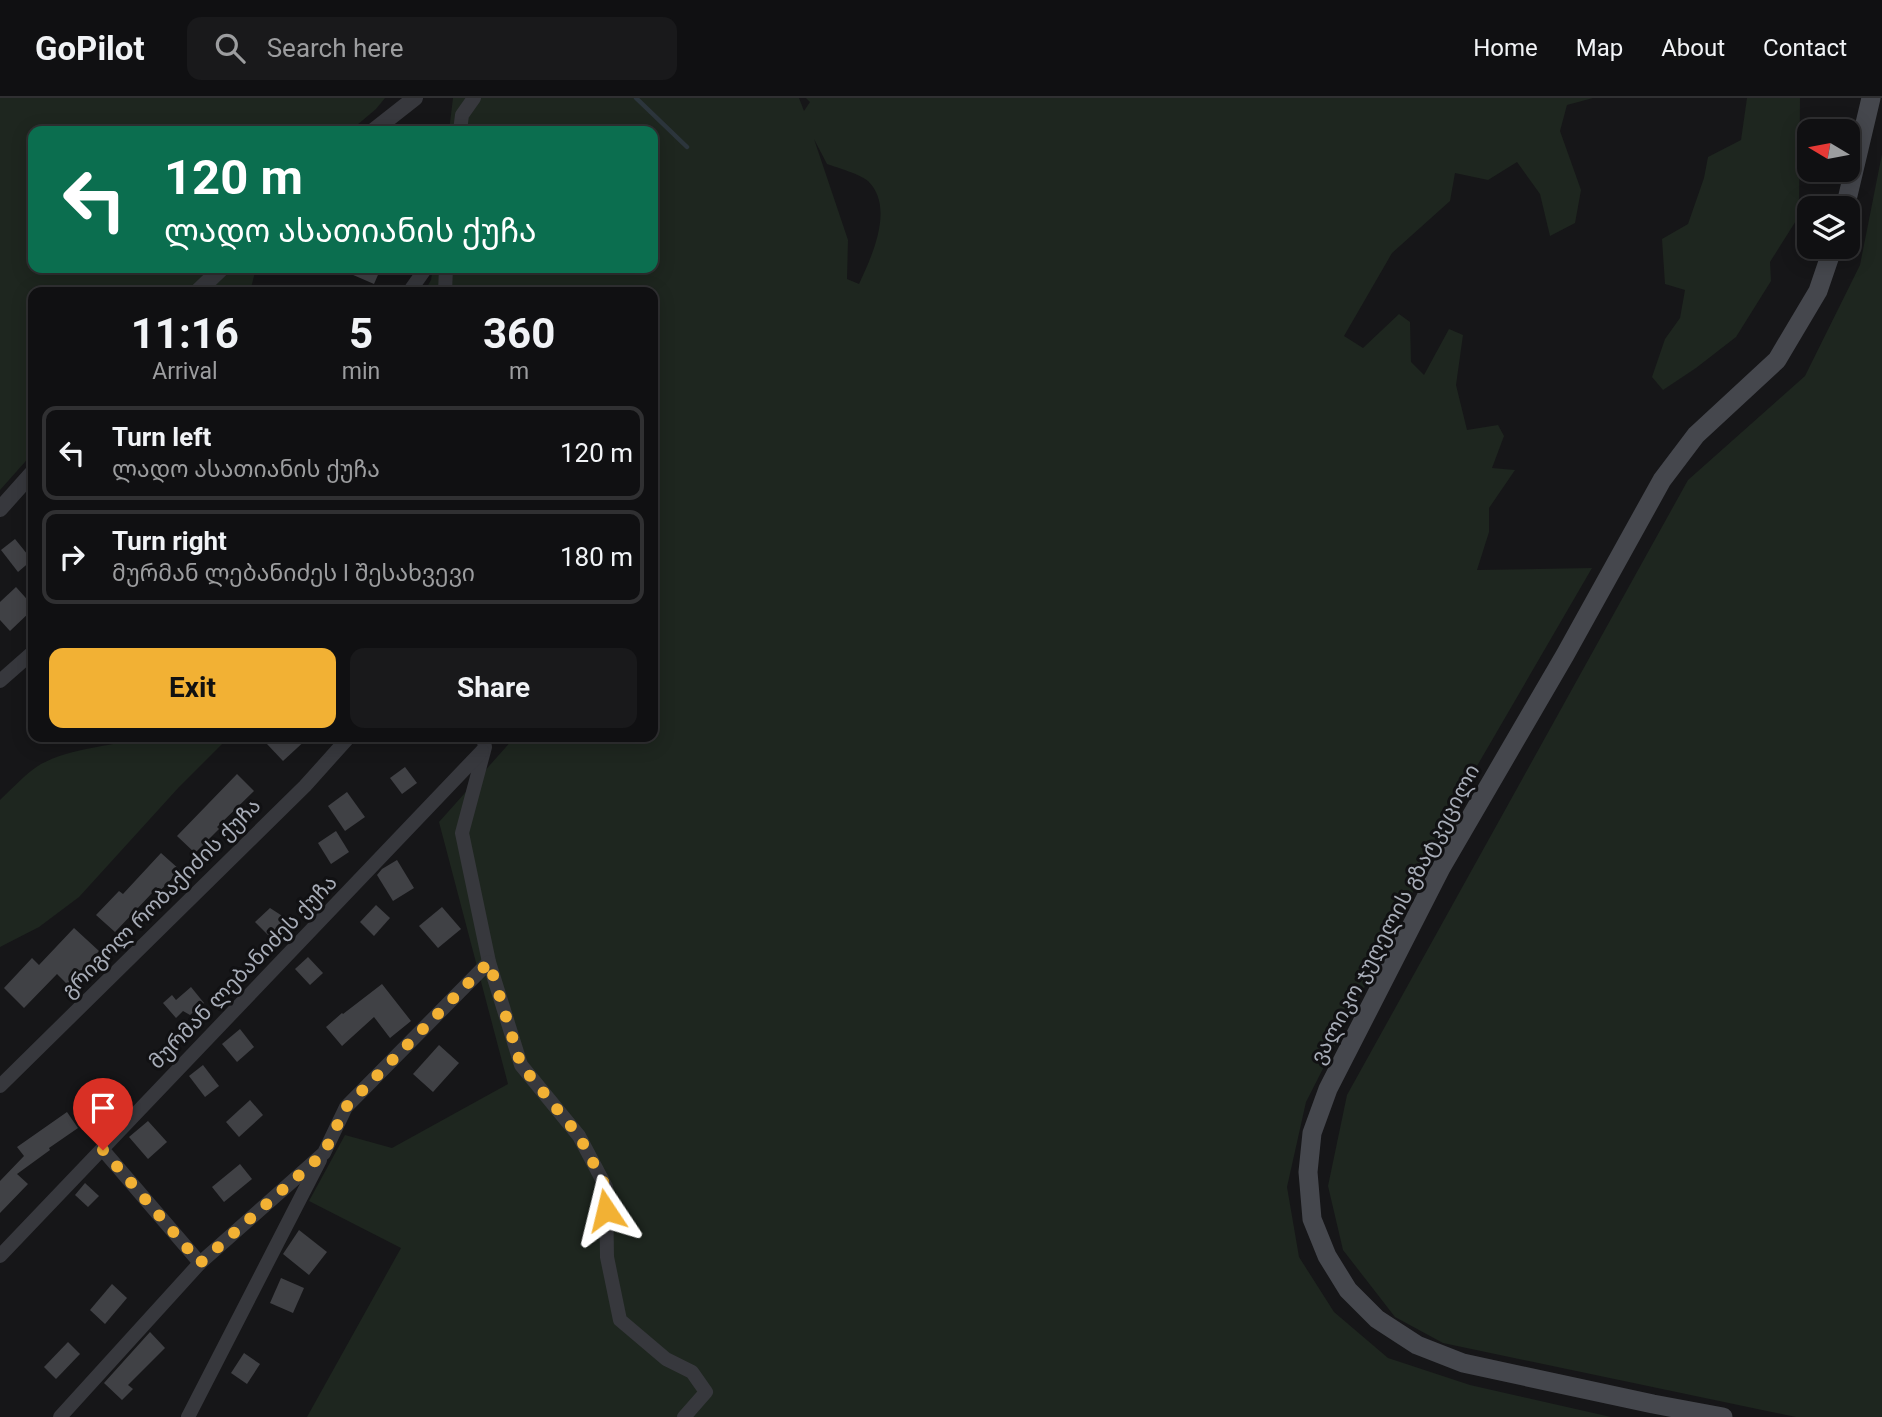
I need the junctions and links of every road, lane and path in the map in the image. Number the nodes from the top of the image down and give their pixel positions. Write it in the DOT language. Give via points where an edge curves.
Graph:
graph roads {
  1 [pos="415,98"];
  2 [pos="474,98"];
  3 [pos="1871,98"];
  4 [pos="379,126"];
  5 [pos="461,126"];
  6 [pos="1848,196"];
  7 [pos="1829,259"];
  8 [pos="217,273"];
  9 [pos="202,287"];
  10 [pos="28,478"];
  11 [pos="0,509"];
  12 [pos="28,656"];
  13 [pos="0,681"];
  14 [pos="345,742"];
  15 [pos="484,742"];
  16 [pos="489,962"];
  17 [pos="0,1086"];
  18 [pos="103,1150"];
  19 [pos="324,1153"];
  20 [pos="0,1256"];
  21 [pos="200,1263"];
  22 [pos="60,1417"];
  23 [pos="188,1417"];
  24 [pos="684,1417"];
  25 [pos="1723,1417"];
  1 -- 4 [label="street"];
  2 -- 5 [label="street" via="462,115"];
  3 -- 6 [label="main road"];
  7 -- 25 [label="main road, ვალიკო ჯუღელის გზატკეცილი" via="1818,291 1777,359 1696,435 1662,480 1441,868 1328,1089 1312,1133 1308,1171 1312,1219 1348,1290 1377,1319 1417,1345 1463,1363"];
  8 -- 9 [label="street"];
  10 -- 11 [label="street"];
  12 -- 13 [label="street"];
  14 -- 17 [label="street, გრიგოლ რობაქიძის ქუჩა"];
  15 -- 16 [label="street" via="462,833"];
  15 -- 18 [label="street, მურმან ლებანიძეს ქუჩა"];
  16 -- 19 [label="street" via="346,1107"];
  16 -- 24 [label="street" via="521,1065 579,1136 606,1187 607,1257 620,1321 666,1359 692,1372 706,1392"];
  18 -- 20 [label="street, მურმან ლებანიძეს ქუჩა"];
  18 -- 21 [label="street"];
  19 -- 21 [label="street"];
  19 -- 23 [label="street"];
  21 -- 22 [label="street"];
}
